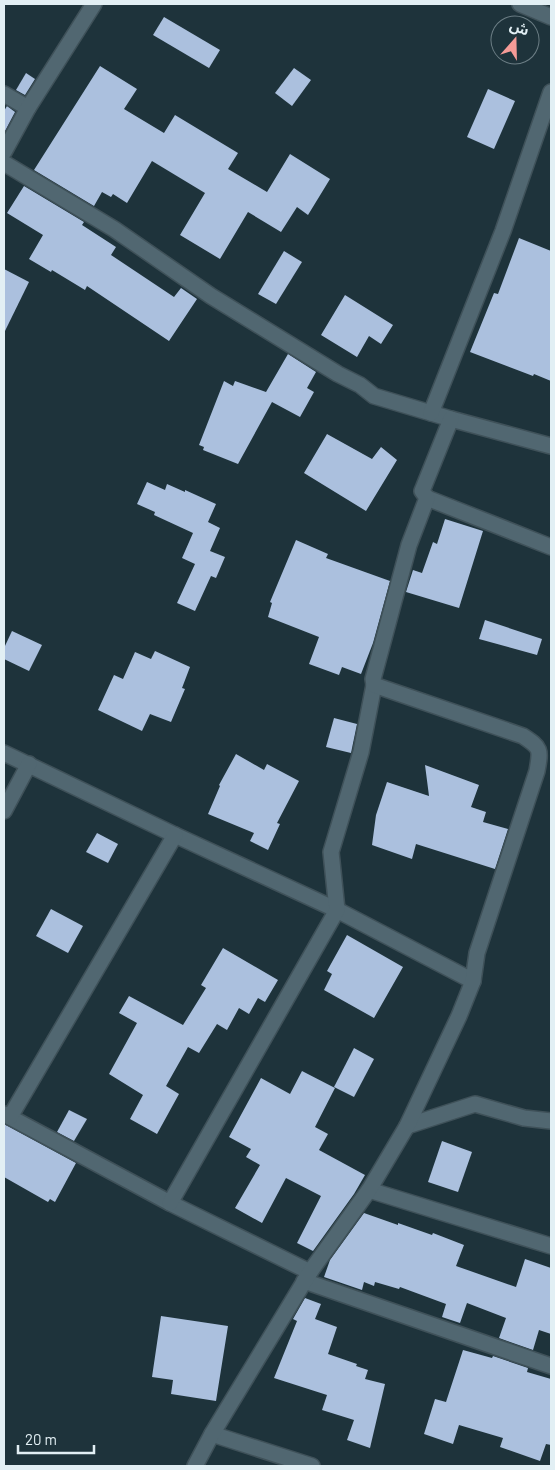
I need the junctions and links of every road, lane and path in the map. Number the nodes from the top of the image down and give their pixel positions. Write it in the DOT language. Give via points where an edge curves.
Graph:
graph roads {
  1 [pos="94,4"];
  2 [pos="525,5"];
  3 [pos="551,17"];
  4 [pos="551,92"];
  5 [pos="4,94"];
  6 [pos="28,108"];
  7 [pos="4,152"];
  8 [pos="4,163"];
  9 [pos="431,413"];
  10 [pos="451,419"];
  11 [pos="551,446"];
  12 [pos="427,498"];
  13 [pos="551,547"];
  14 [pos="374,685"];
  15 [pos="4,753"];
  16 [pos="29,764"];
  17 [pos="4,811"];
  18 [pos="175,835"];
  19 [pos="337,910"];
  20 [pos="473,981"];
  21 [pos="7,1116"];
  22 [pos="551,1122"];
  23 [pos="406,1126"];
  24 [pos="369,1190"];
  25 [pos="170,1203"];
  26 [pos="551,1246"];
  27 [pos="307,1276"];
  28 [pos="551,1366"];
  29 [pos="212,1434"];
  30 [pos="195,1466"];
  31 [pos="312,1466"];
  1 -- 6 [label="street"];
  2 -- 3 [label="street"];
  4 -- 9 [label="street" via="502,231"];
  5 -- 6 [label="street"];
  6 -- 7 [label="street"];
  8 -- 9 [label="street" via="114,229 211,296 374,396"];
  9 -- 10 [label="street"];
  10 -- 11 [label="street"];
  10 -- 12 [label="street" via="422,491"];
  12 -- 13 [label="street"];
  12 -- 14 [label="street" via="409,545"];
  14 -- 19 [label="street" via="361,752 331,852"];
  14 -- 20 [label="street" via="523,736 536,745 540,754 477,953"];
  15 -- 16 [label="street"];
  16 -- 17 [label="street"];
  16 -- 18 [label="street"];
  18 -- 19 [label="street"];
  18 -- 21 [label="street"];
  19 -- 20 [label="street"];
  19 -- 25 [label="street"];
  20 -- 23 [label="street"];
  21 -- 25 [label="street"];
  22 -- 23 [label="street" via="474,1104"];
  23 -- 24 [label="street"];
  24 -- 26 [label="street"];
  24 -- 27 [label="street"];
  25 -- 27 [label="street"];
  27 -- 28 [label="street"];
  27 -- 29 [label="street"];
  29 -- 30 [label="street"];
  29 -- 31 [label="street"];
}
